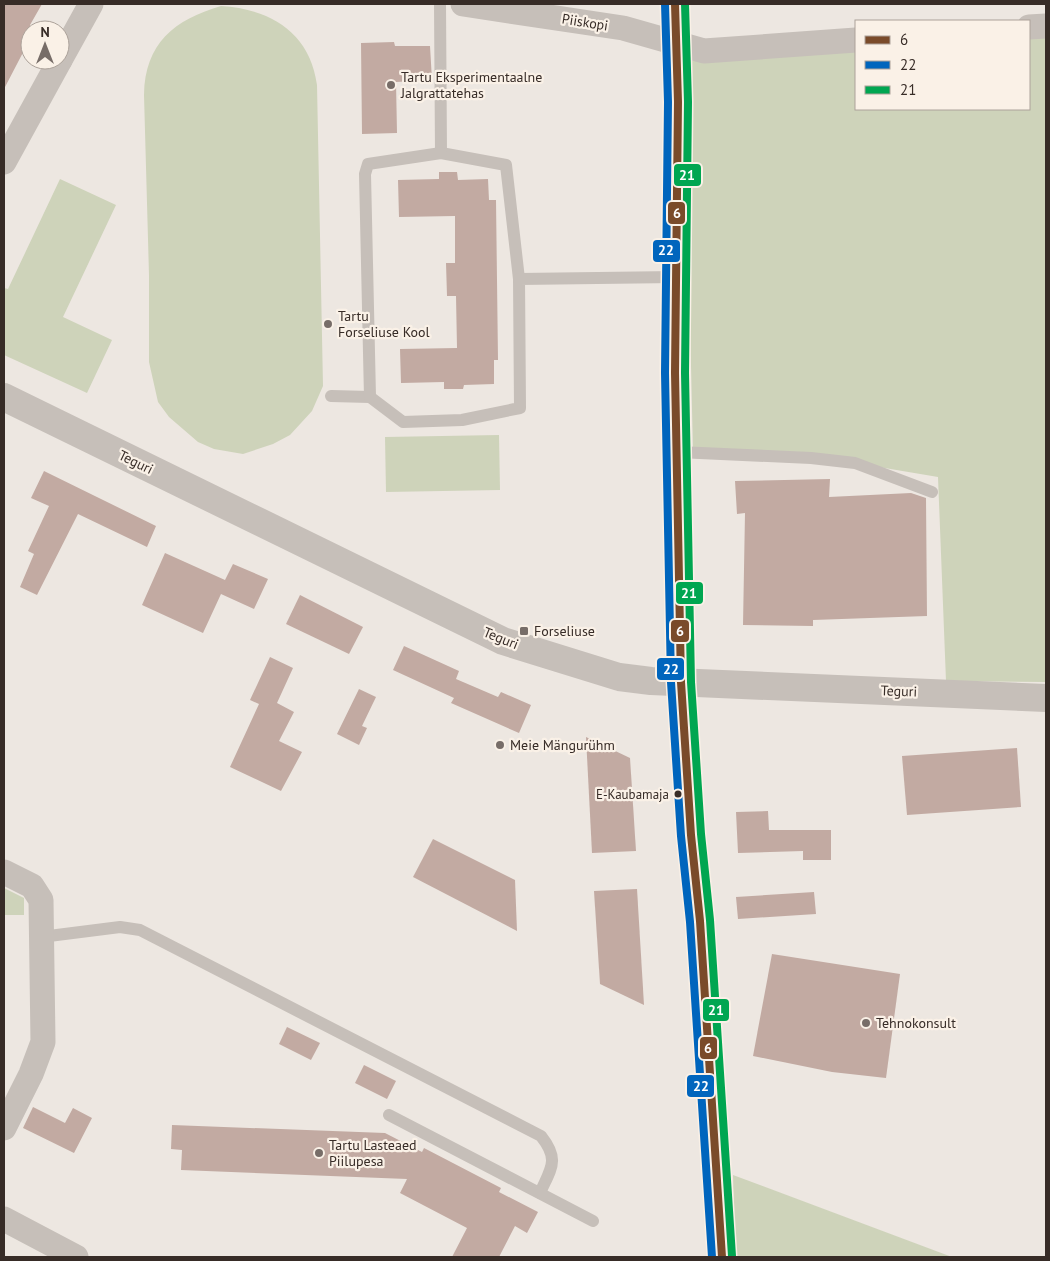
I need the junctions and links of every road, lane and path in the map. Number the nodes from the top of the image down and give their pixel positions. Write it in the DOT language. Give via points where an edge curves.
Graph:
graph roads {
  1 [pos="91,4"];
  2 [pos="440,4"];
  3 [pos="462,4"];
  4 [pos="675,4"];
  5 [pos="1046,26"];
  6 [pos="1030,27"];
  7 [pos="855,40"];
  8 [pos="70,42"];
  9 [pos="676,43"];
  10 [pos="55,70"];
  11 [pos="441,153"];
  12 [pos="4,162"];
  13 [pos="676,277"];
  14 [pos="519,280"];
  15 [pos="330,396"];
  16 [pos="4,397"];
  17 [pos="370,397"];
  18 [pos="678,452"];
  19 [pos="932,492"];
  20 [pos="681,682"];
  21 [pos="1046,698"];
  22 [pos="4,872"];
  23 [pos="42,937"];
  24 [pos="389,1115"];
  25 [pos="4,1128"];
  26 [pos="540,1193"];
  27 [pos="4,1220"];
  28 [pos="593,1221"];
  29 [pos="76,1257"];
  30 [pos="722,1257"];
  1 -- 8 [label="street"];
  2 -- 11 [label="lane"];
  3 -- 9 [label="street, Piiskopi" via="623,28"];
  4 -- 9 [label="street"];
  5 -- 6 [label="street"];
  7 -- 9 [label="street, Piiskopi" via="704,51"];
  9 -- 13 [label="street"];
  10 -- 12 [label="street"];
  11 -- 14 [label="lane" via="506,165"];
  11 -- 17 [label="lane" via="368,164 365,174"];
  13 -- 14 [label="lane"];
  13 -- 18 [label="street"];
  14 -- 17 [label="lane" via="520,408 462,420 403,422"];
  15 -- 17 [label="lane"];
  16 -- 20 [label="street, Teguri" via="503,642 619,677"];
  18 -- 19 [label="lane" via="855,463"];
  18 -- 20 [label="street"];
  20 -- 21 [label="street, Teguri"];
  20 -- 30 [label="street"];
  22 -- 23 [label="street" via="32,886 41,900"];
  23 -- 25 [label="street" via="43,1042"];
  23 -- 26 [label="lane" via="120,927 140,930 541,1136 551,1149 552,1165"];
  24 -- 26 [label="lane"];
  26 -- 28 [label="lane"];
  27 -- 29 [label="street"];
}
